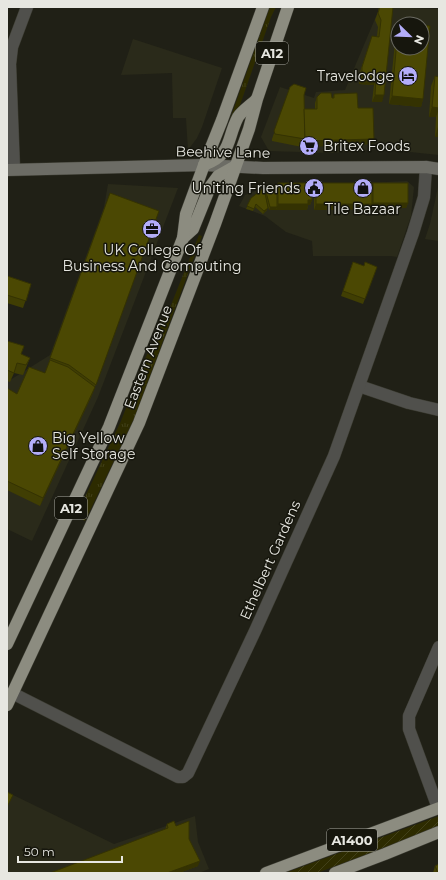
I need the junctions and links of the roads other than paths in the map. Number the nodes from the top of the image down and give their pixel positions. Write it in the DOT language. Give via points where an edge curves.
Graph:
graph roads {
  1 [pos="27,7"];
  2 [pos="263,7"];
  3 [pos="288,7"];
  4 [pos="257,99"];
  5 [pos="204,165"];
  6 [pos="234,167"];
  7 [pos="426,168"];
  8 [pos="439,169"];
  9 [pos="10,170"];
  10 [pos="183,238"];
  11 [pos="359,386"];
  12 [pos="439,410"];
  13 [pos="7,644"];
  14 [pos="439,647"];
  15 [pos="12,693"];
  16 [pos="7,705"];
  17 [pos="439,808"];
  18 [pos="439,832"];
  19 [pos="266,873"];
  20 [pos="335,873"];
  1 -- 9 [label="street" via="12,47 10,64"];
  2 -- 5 [label="highway, Eastern Avenue / A12"];
  3 -- 4 [label="highway, Eastern Avenue / A12"];
  4 -- 5 [label="highway, A12" via="239,116 222,155"];
  4 -- 6 [label="highway, Eastern Avenue / A12" via="249,129"];
  5 -- 6 [label="main road, Beehive Lane"];
  5 -- 9 [label="main road, Beehive Lane"];
  5 -- 10 [label="highway, Eastern Avenue / A12" via="186,214"];
  6 -- 7 [label="main road, Beehive Lane"];
  6 -- 10 [label="highway, A12" via="218,176 210,186 193,229"];
  6 -- 15 [label="highway, Eastern Avenue / A12" via="139,423"];
  7 -- 8 [label="main road, Beehive Lane"];
  7 -- 11 [label="street, Ethelbert Gardens" via="424,197 413,233"];
  10 -- 13 [label="highway, Eastern Avenue / A12" via="109,427"];
  11 -- 12 [label="street"];
  11 -- 15 [label="street, Ethelbert Gardens" via="334,456 255,631 184,777 178,777"];
  14 -- 17 [label="street" via="409,716 409,729"];
  15 -- 16 [label="highway, Eastern Avenue / A12"];
  17 -- 19 [label="highway, A1400"];
  18 -- 20 [label="highway, A1400"];
}
